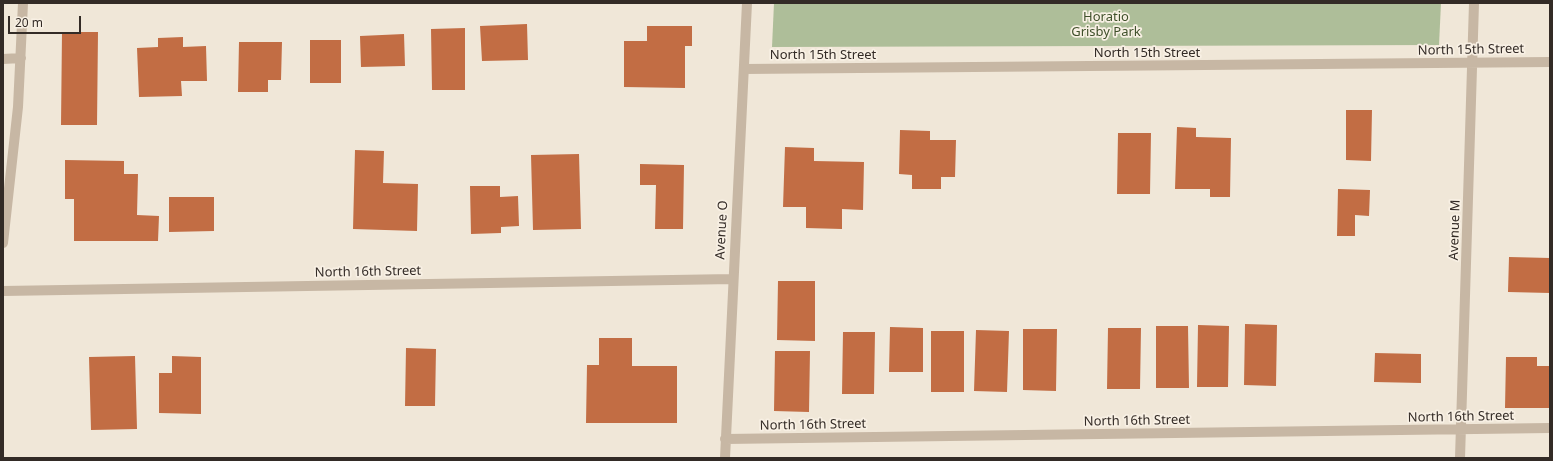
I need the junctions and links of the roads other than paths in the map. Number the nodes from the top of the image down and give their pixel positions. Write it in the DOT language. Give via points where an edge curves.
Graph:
graph roads {
  1 [pos="23,3"];
  2 [pos="747,3"];
  3 [pos="1474,3"];
  4 [pos="21,58"];
  5 [pos="3,59"];
  6 [pos="1550,62"];
  7 [pos="1473,63"];
  8 [pos="744,69"];
  9 [pos="3,243"];
  10 [pos="733,279"];
  11 [pos="3,291"];
  12 [pos="1550,428"];
  13 [pos="1462,430"];
  14 [pos="725,439"];
  15 [pos="725,458"];
  16 [pos="1460,458"];
  1 -- 4 [label="street"];
  2 -- 8 [label="street, Avenue O"];
  3 -- 7 [label="street, Avenue M"];
  4 -- 5 [label="street"];
  4 -- 9 [label="street"];
  6 -- 7 [label="street, North 15th Street"];
  7 -- 8 [label="street, North 15th Street"];
  7 -- 13 [label="street, Avenue M"];
  8 -- 10 [label="street, Avenue O"];
  10 -- 11 [label="street, North 16th Street"];
  10 -- 14 [label="street, Avenue O"];
  12 -- 13 [label="street, North 16th Street"];
  13 -- 14 [label="street, North 16th Street"];
  13 -- 16 [label="street, Avenue M"];
  14 -- 15 [label="street, Avenue O"];
}
